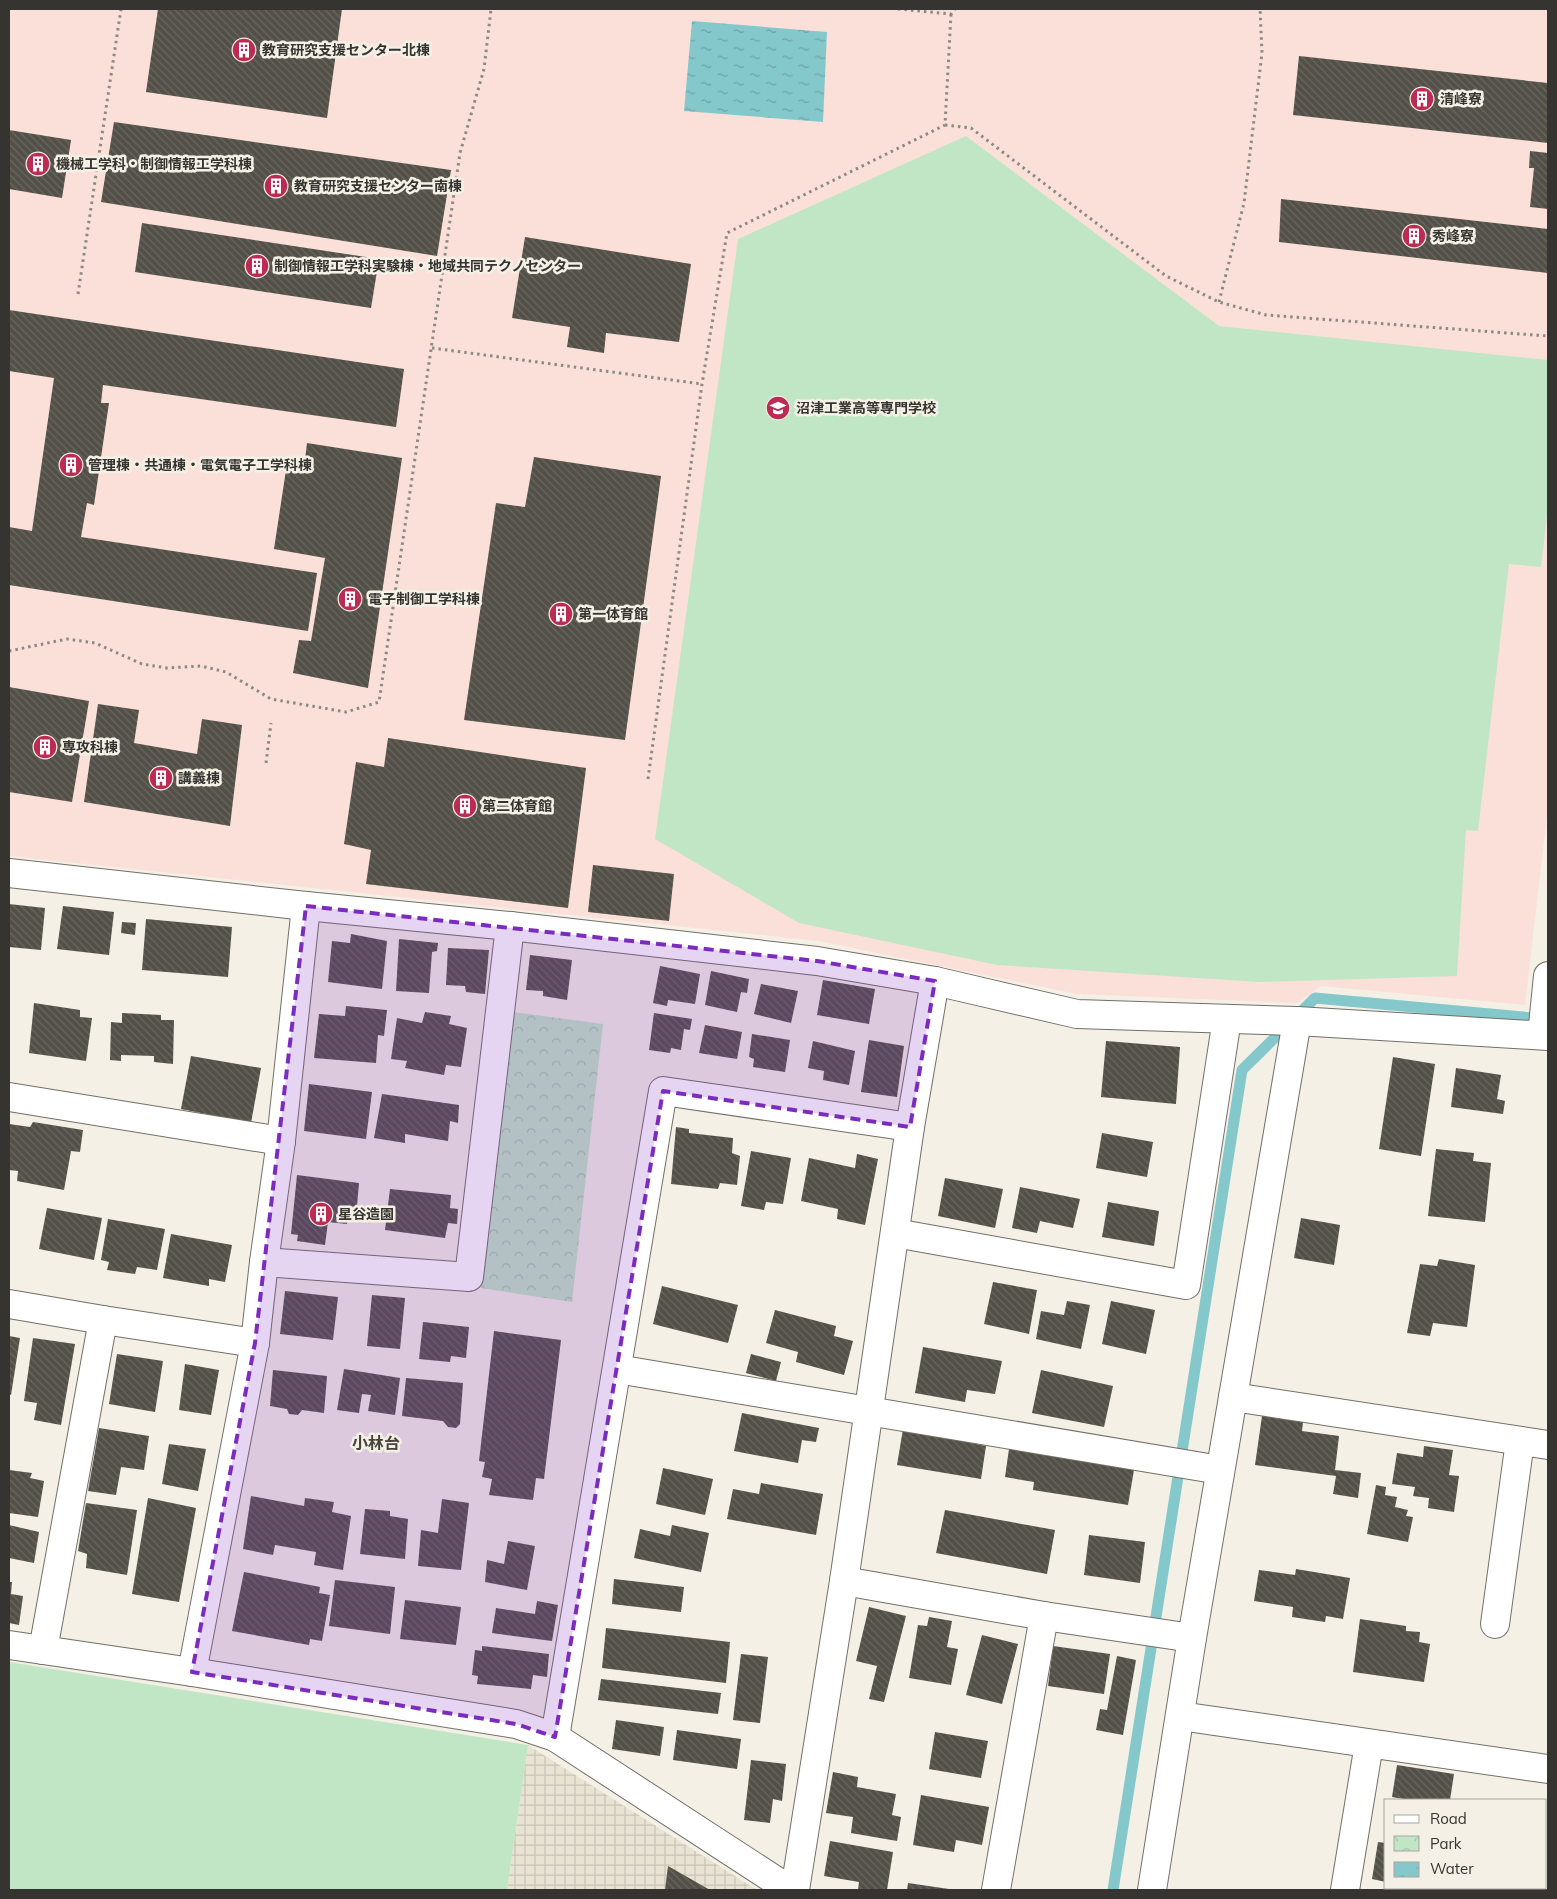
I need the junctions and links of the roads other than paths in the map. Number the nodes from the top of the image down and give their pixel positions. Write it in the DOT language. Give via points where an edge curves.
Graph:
graph roads {
  1 [pos="9,873"];
  2 [pos="306,906"];
  3 [pos="510,926"];
  4 [pos="1548,976"];
  5 [pos="935,981"];
  6 [pos="1227,1019"];
  7 [pos="1297,1021"];
  8 [pos="1545,1035"];
  9 [pos="9,1097"];
  10 [pos="910,1128"];
  11 [pos="281,1141"];
  12 [pos="895,1233"];
  13 [pos="264,1262"];
  14 [pos="9,1304"];
  15 [pos="103,1320"];
  16 [pos="255,1343"];
  17 [pos="617,1369"];
  18 [pos="1233,1397"];
  19 [pos="869,1410"];
  20 [pos="1520,1441"];
  21 [pos="1548,1445"];
  22 [pos="1220,1470"];
  23 [pos="844,1581"];
  24 [pos="1044,1616"];
  25 [pos="1495,1624"];
  26 [pos="1192,1638"];
  27 [pos="9,1644"];
  28 [pos="43,1650"];
  29 [pos="192,1672"];
  30 [pos="1180,1716"];
  31 [pos="555,1737"];
  32 [pos="1369,1744"];
  33 [pos="1548,1769"];
  34 [pos="790,1890"];
  35 [pos="795,1890"];
  36 [pos="996,1890"];
  37 [pos="1152,1890"];
  38 [pos="1345,1890"];
  1 -- 2 [label="street"];
  2 -- 3 [label="street"];
  2 -- 11 [label="street"];
  3 -- 5 [label="street" via="817,962"];
  3 -- 13 [label="street" via="470,1277"];
  4 -- 8 [label="street"];
  5 -- 6 [label="street" via="1077,1014"];
  5 -- 10 [label="street"];
  6 -- 7 [label="street"];
  6 -- 12 [label="street" via="1186,1285"];
  7 -- 8 [label="street"];
  7 -- 18 [label="street"];
  9 -- 11 [label="street"];
  10 -- 12 [label="street"];
  10 -- 17 [label="street" via="663,1091"];
  11 -- 13 [label="street"];
  12 -- 19 [label="street"];
  13 -- 16 [label="street"];
  14 -- 15 [label="street"];
  15 -- 16 [label="street"];
  15 -- 28 [label="street"];
  16 -- 29 [label="street"];
  17 -- 19 [label="street"];
  17 -- 31 [label="street"];
  18 -- 20 [label="street"];
  18 -- 22 [label="street"];
  19 -- 22 [label="street"];
  19 -- 23 [label="street"];
  20 -- 21 [label="street"];
  20 -- 25 [label="street"];
  22 -- 26 [label="street"];
  23 -- 24 [label="street"];
  23 -- 35 [label="street"];
  24 -- 26 [label="street"];
  24 -- 36 [label="street"];
  26 -- 30 [label="street"];
  27 -- 28 [label="street"];
  28 -- 29 [label="street"];
  29 -- 31 [label="street" via="516,1724"];
  30 -- 32 [label="street"];
  30 -- 37 [label="street"];
  31 -- 34 [label="street"];
  32 -- 33 [label="street"];
  32 -- 38 [label="street"];
}
